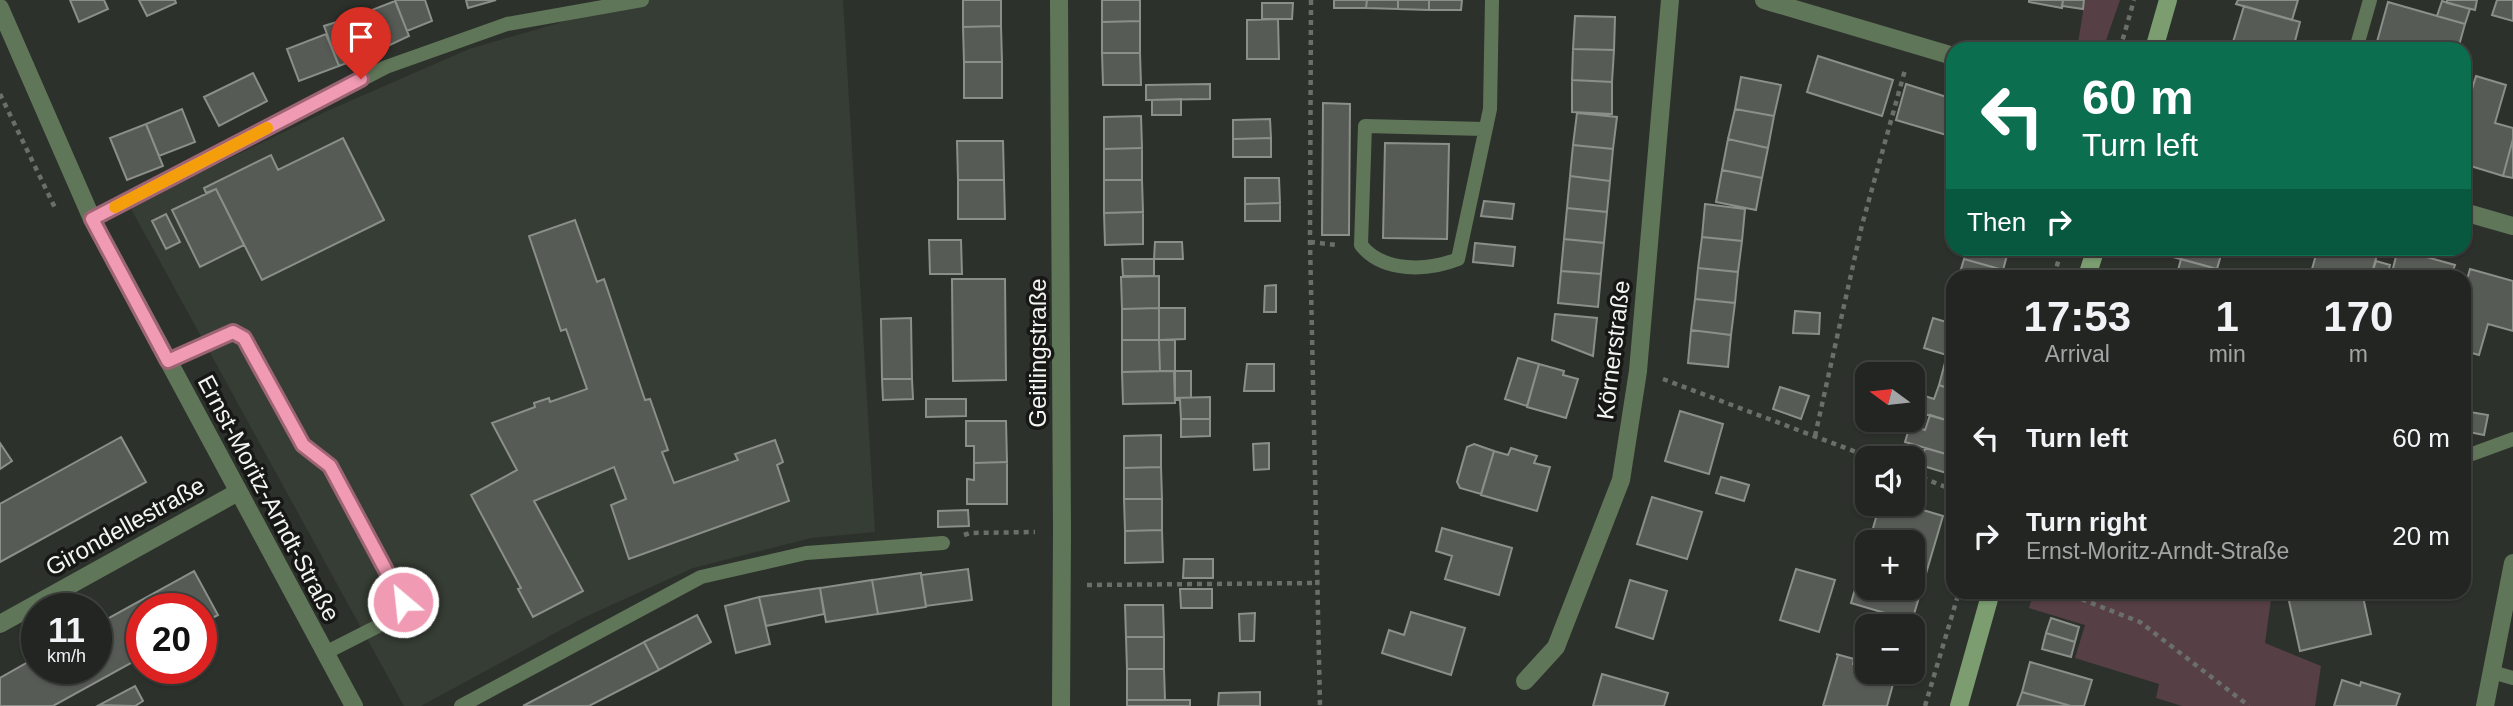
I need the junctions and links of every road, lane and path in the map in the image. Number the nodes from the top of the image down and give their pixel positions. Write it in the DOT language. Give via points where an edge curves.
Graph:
graph roads {
  1 [pos="642,0"];
  2 [pos="1059,0"];
  3 [pos="1311,0"];
  4 [pos="1492,0"];
  5 [pos="1670,0"];
  6 [pos="1764,0"];
  7 [pos="2134,0"];
  8 [pos="2168,0"];
  9 [pos="2370,0"];
  10 [pos="0,8"];
  11 [pos="2122,42"];
  12 [pos="2156,42"];
  13 [pos="2358,42"];
  14 [pos="1912,45"];
  15 [pos="1946,54"];
  16 [pos="1485,129"];
  17 [pos="2471,214"];
  18 [pos="92,219"];
  19 [pos="2513,226"];
  20 [pos="168,361"];
  21 [pos="1637,370"];
  22 [pos="1815,436"];
  23 [pos="2513,439"];
  24 [pos="1855,451"];
  25 [pos="2471,454"];
  26 [pos="1925,479"];
  27 [pos="1946,487"];
  28 [pos="238,492"];
  29 [pos="1062,531"];
  30 [pos="943,543"];
  31 [pos="2513,563"];
  32 [pos="1319,583"];
  33 [pos="1062,586"];
  34 [pos="1957,599"];
  35 [pos="1989,599"];
  36 [pos="2081,599"];
  37 [pos="0,624"];
  38 [pos="325,653"];
  39 [pos="2492,672"];
  40 [pos="2513,678"];
  41 [pos="1525,681"];
  42 [pos="354,706"];
  43 [pos="461,706"];
  44 [pos="1061,706"];
  45 [pos="1320,706"];
  46 [pos="1925,706"];
  47 [pos="1959,706"];
  48 [pos="2249,706"];
  49 [pos="2485,706"];
  1 -- 18 [label="lane" via="508,24 386,66"];
  2 -- 29 [label="street, Geitlingstraße"];
  3 -- 32 [label="path" via="1310,242"];
  4 -- 16 [label="lane" via="1490,109"];
  5 -- 21 [label="street, Körnerstraße"];
  6 -- 14 [label="street"];
  7 -- 11 [label="path"];
  8 -- 12 [label="street"];
  9 -- 13 [label="lane"];
  10 -- 18 [label="street, Ernst-Moritz-Arndt-Straße"];
  14 -- 15 [label="street"];
  14 -- 22 [label="path" via="1863,225"];
  16 -- 16 [label="lane" via="1365,126 1361,246 1369,256 1397,267 1440,267 1458,259"];
  17 -- 19 [label="street"];
  18 -- 20 [label="street, Ernst-Moritz-Arndt-Straße"];
  20 -- 28 [label="street, Ernst-Moritz-Arndt-Straße"];
  20 -- 38 [label="lane" via="233,332 244,338 303,445 330,466 403,602 396,617"];
  21 -- 22 [label="path"];
  21 -- 41 [label="street, Körnerstraße" via="1621,480 1556,647"];
  22 -- 24 [label="path"];
  23 -- 25 [label="lane"];
  26 -- 27 [label="path"];
  28 -- 37 [label="street, Girondellestraße"];
  28 -- 38 [label="street, Ernst-Moritz-Arndt-Straße"];
  29 -- 30 [label="path" via="970,533"];
  29 -- 33 [label="street, Geitlingstraße"];
  30 -- 43 [label="lane" via="806,553 701,578"];
  31 -- 39 [label="street"];
  32 -- 33 [label="path"];
  32 -- 45 [label="path"];
  33 -- 44 [label="street, Geitlingstraße"];
  34 -- 46 [label="path"];
  35 -- 47 [label="street"];
  36 -- 48 [label="path" via="2140,622"];
  38 -- 42 [label="street, Ernst-Moritz-Arndt-Straße"];
  39 -- 40 [label="lane"];
  39 -- 49 [label="street"];
}
